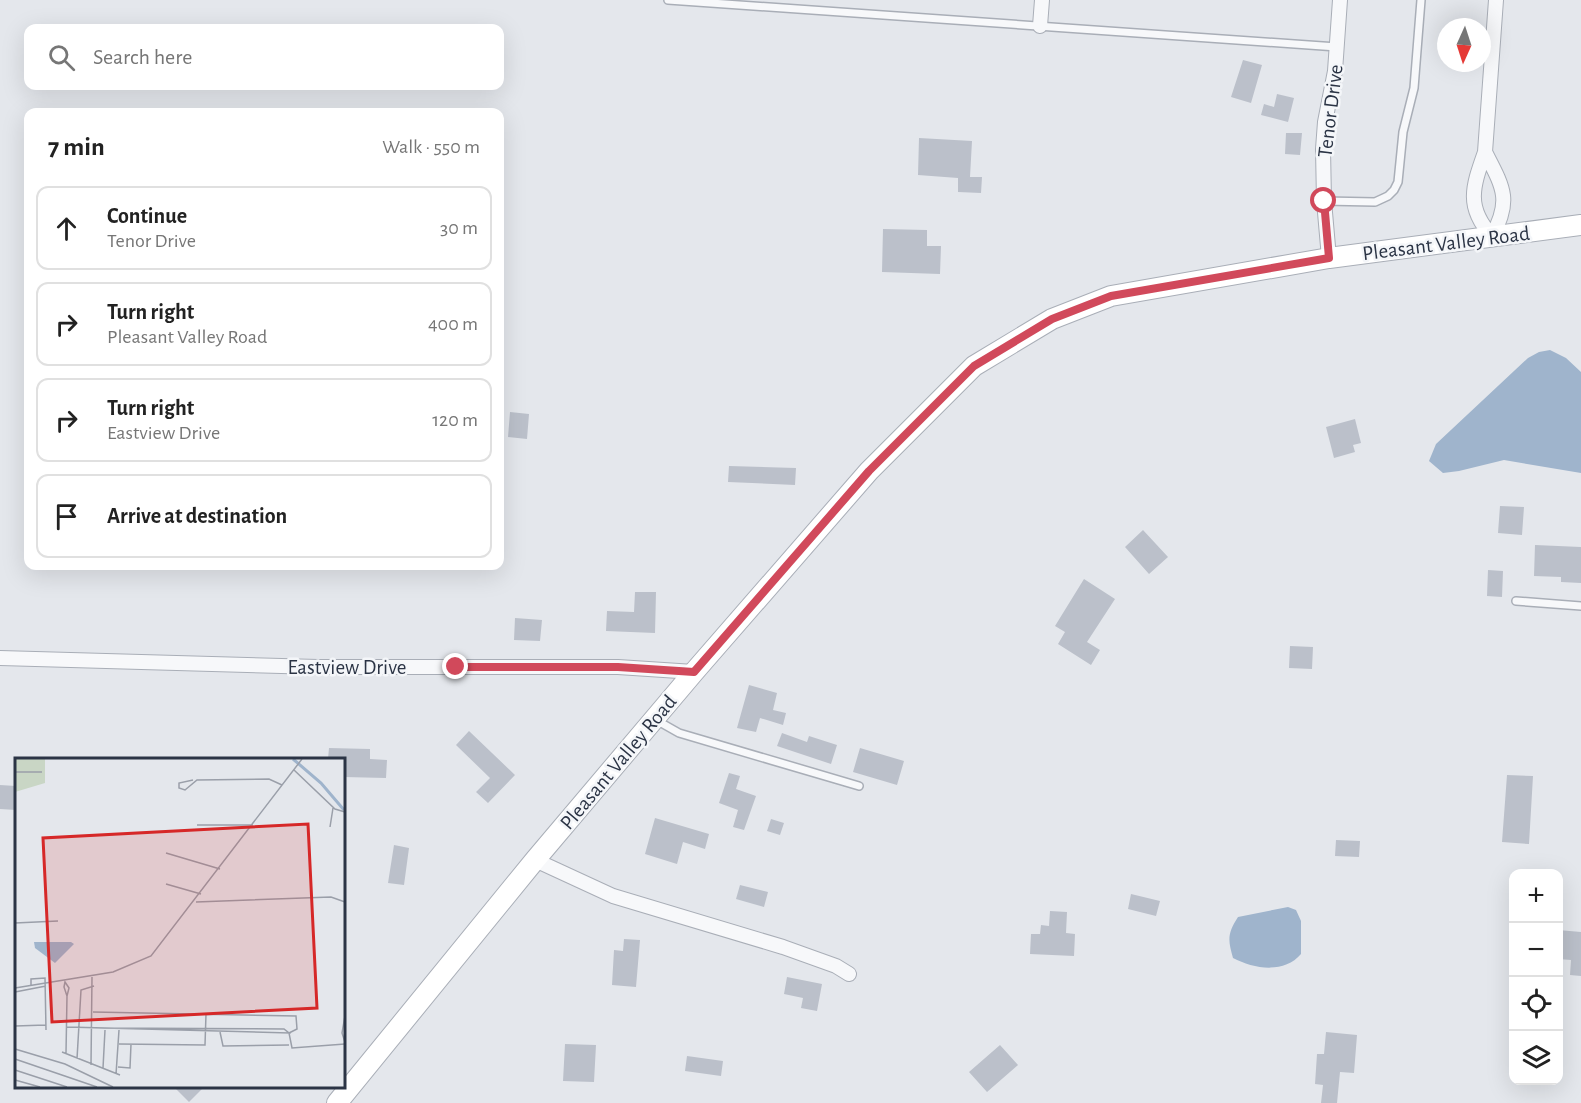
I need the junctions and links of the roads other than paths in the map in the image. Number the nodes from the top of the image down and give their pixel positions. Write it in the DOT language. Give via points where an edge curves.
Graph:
graph roads {
  1 [pos="668,0"];
  2 [pos="1042,0"];
  3 [pos="1340,0"];
  4 [pos="1420,0"];
  5 [pos="1496,0"];
  6 [pos="1040,26"];
  7 [pos="1337,47"];
  8 [pos="1485,152"];
  9 [pos="1324,201"];
  10 [pos="1581,225"];
  11 [pos="1492,236"];
  12 [pos="1329,258"];
  13 [pos="1516,601"];
  14 [pos="1581,606"];
  15 [pos="0,658"];
  16 [pos="694,672"];
  17 [pos="653,719"];
  18 [pos="859,786"];
  19 [pos="535,860"];
  20 [pos="849,974"];
  21 [pos="337,1103"];
  1 -- 6 [label="lane"];
  2 -- 6 [label="street"];
  3 -- 7 [label="street, Tenor Drive"];
  4 -- 9 [label="lane" via="1413,98 1403,132 1395,190 1375,202"];
  5 -- 8 [label="street"];
  6 -- 7 [label="lane"];
  7 -- 9 [label="street, Tenor Drive" via="1325,122"];
  8 -- 11 [label="street" via="1498,179 1504,205"];
  8 -- 11 [label="street" via="1473,198 1479,222"];
  9 -- 12 [label="street, Tenor Drive"];
  10 -- 11 [label="street, Pleasant Valley Road"];
  11 -- 12 [label="street, Pleasant Valley Road"];
  12 -- 16 [label="street, Pleasant Valley Road" via="1111,296 1052,319 974,366 869,471"];
  13 -- 14 [label="lane"];
  15 -- 16 [label="street, Eastview Drive" via="318,667 618,667"];
  16 -- 17 [label="street, Pleasant Valley Road"];
  17 -- 18 [label="lane" via="679,734"];
  17 -- 19 [label="street, Pleasant Valley Road"];
  19 -- 20 [label="street" via="613,896 783,947"];
  19 -- 21 [label="street, Pleasant Valley Road"];
}
